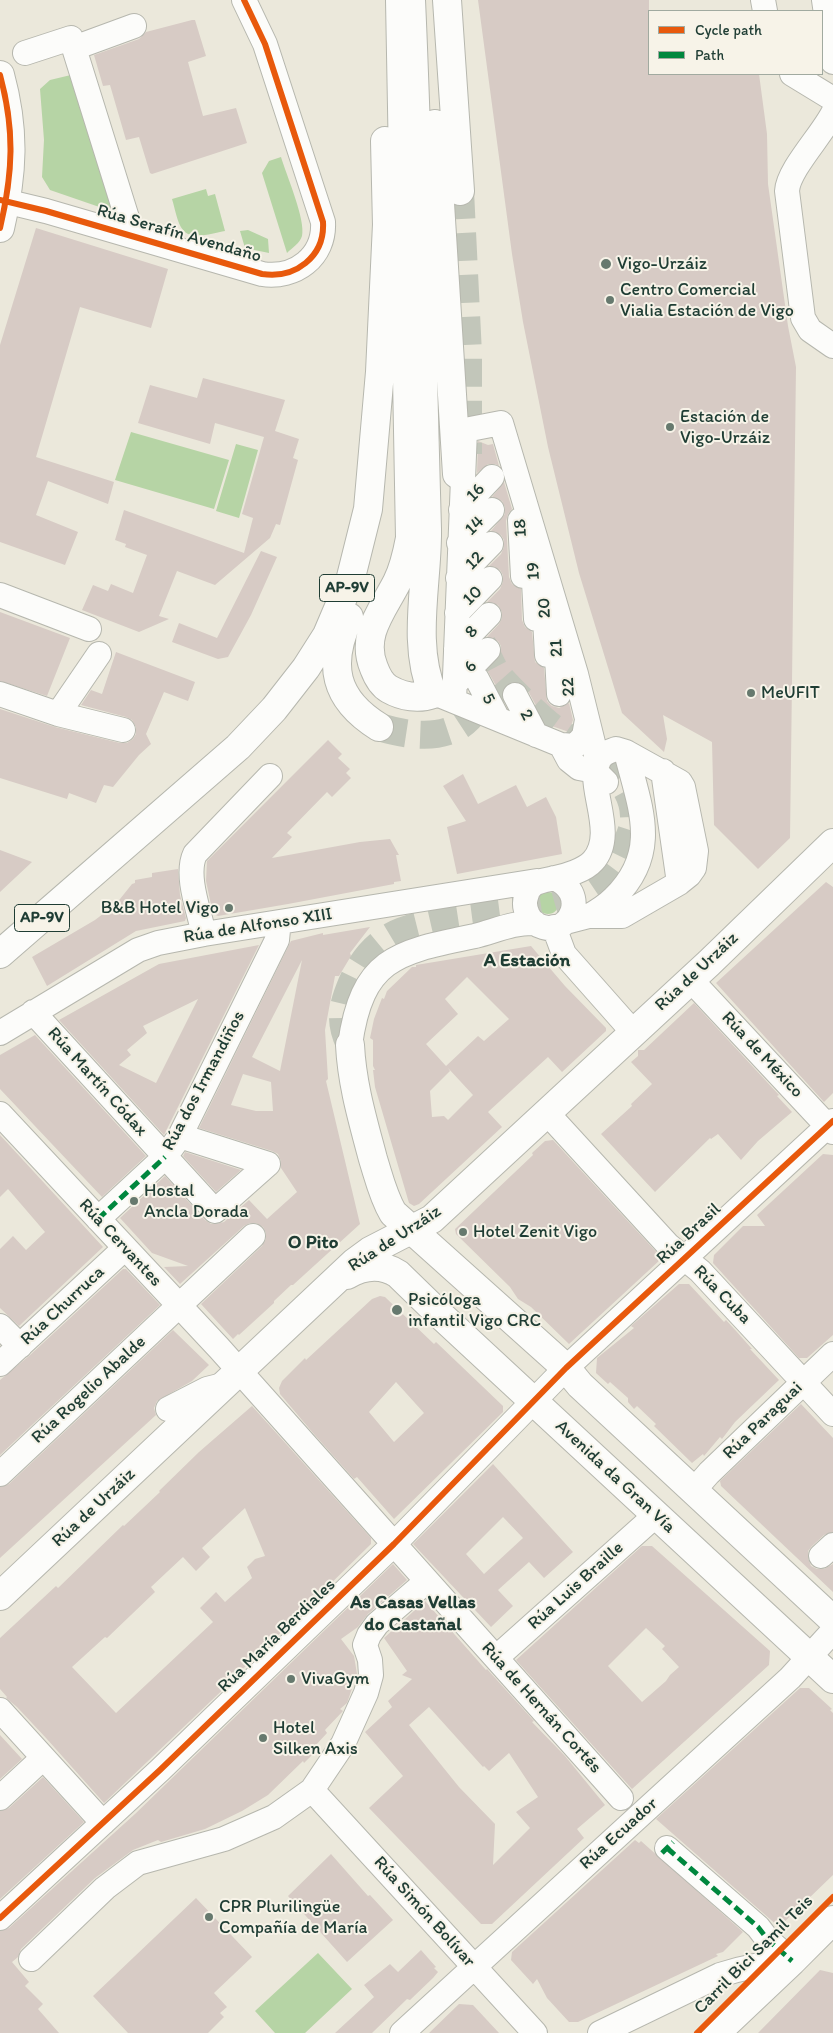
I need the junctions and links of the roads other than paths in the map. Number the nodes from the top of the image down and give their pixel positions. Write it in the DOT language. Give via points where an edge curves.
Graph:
graph roads {
  1 [pos="244,0"];
  2 [pos="384,0"];
  3 [pos="400,0"];
  4 [pos="411,0"];
  5 [pos="824,0"];
  6 [pos="444,2"];
  7 [pos="134,26"];
  8 [pos="74,48"];
  9 [pos="25,53"];
  10 [pos="833,62"];
  11 [pos="0,75"];
  12 [pos="797,77"];
  13 [pos="833,99"];
  14 [pos="833,113"];
  15 [pos="460,191"];
  16 [pos="2,210"];
  17 [pos="128,221"];
  18 [pos="387,224"];
  19 [pos="833,346"];
  20 [pos="518,480"];
  21 [pos="531,523"];
  22 [pos="490,554"];
  23 [pos="542,561"];
  24 [pos="523,576"];
  25 [pos="0,595"];
  26 [pos="554,601"];
  27 [pos="536,619"];
  28 [pos="467,621"];
  29 [pos="89,629"];
  30 [pos="99,654"];
  31 [pos="547,655"];
  32 [pos="0,694"];
  33 [pos="559,694"];
  34 [pos="58,714"];
  35 [pos="379,726"];
  36 [pos="123,730"];
  37 [pos="542,731"];
  38 [pos="626,752"];
  39 [pos="596,767"];
  40 [pos="270,776"];
  41 [pos="833,842"];
  42 [pos="546,880"];
  43 [pos="572,894"];
  44 [pos="589,916"];
  45 [pos="275,924"];
  46 [pos="551,924"];
  47 [pos="204,934"];
  48 [pos="0,954"];
  49 [pos="690,979"];
  50 [pos="33,1012"];
  51 [pos="633,1032"];
  52 [pos="0,1033"];
  53 [pos="350,1045"];
  54 [pos="547,1113"];
  55 [pos="0,1114"];
  56 [pos="831,1126"];
  57 [pos="180,1136"];
  58 [pos="165,1157"];
  59 [pos="98,1219"];
  60 [pos="412,1231"];
  61 [pos="253,1236"];
  62 [pos="125,1248"];
  63 [pos="685,1258"];
  64 [pos="317,1296"];
  65 [pos="178,1305"];
  66 [pos="0,1326"];
  67 [pos="20,1346"];
  68 [pos="833,1354"];
  69 [pos="0,1364"];
  70 [pos="566,1368"];
  71 [pos="234,1378"];
  72 [pos="804,1382"];
  73 [pos="533,1401"];
  74 [pos="168,1409"];
  75 [pos="833,1414"];
  76 [pos="0,1474"];
  77 [pos="694,1490"];
  78 [pos="656,1515"];
  79 [pos="394,1544"];
  80 [pos="427,1581"];
  81 [pos="0,1596"];
  82 [pos="833,1620"];
  83 [pos="833,1631"];
  84 [pos="496,1657"];
  85 [pos="809,1658"];
  86 [pos="833,1679"];
  87 [pos="0,1710"];
  88 [pos="42,1758"];
  89 [pos="312,1790"];
  90 [pos="0,1798"];
  91 [pos="621,1798"];
  92 [pos="103,1823"];
  93 [pos="667,1848"];
  94 [pos="0,1918"];
  95 [pos="833,1920"];
  96 [pos="31,1959"];
  97 [pos="792,1961"];
  98 [pos="473,1967"];
  99 [pos="402,2033"];
  100 [pos="535,2033"];
  101 [pos="600,2033"];
  102 [pos="716,2033"];
  1 -- 16 [label="street, Rúa Serafín Avendaño" via="265,44 323,222 320,245 306,264 273,276 46,211"];
  2 -- 18 [label="main road"];
  3 -- 28 [label="main road" via="410,538 407,559 397,583 373,625 369,643 371,662 377,676 386,688 399,694 426,696"];
  4 -- 28 [label="main road" via="427,535 423,650 428,680"];
  5 -- 10 [label="street"];
  6 -- 15 [label="main road"];
  6 -- 28 [label="main road" via="430,35"];
  7 -- 8 [label="street"];
  8 -- 9 [label="street" via="71,38"];
  8 -- 17 [label="street"];
  11 -- 16 [label="main road" via="11,127 11,173"];
  12 -- 13 [label="street"];
  14 -- 19 [label="street" via="790,177 786,191 803,318 810,330"];
  18 -- 35 [label="main road" via="390,305 382,515 372,569 339,641 337,663 347,700 361,715"];
  18 -- 48 [label="main road, AP-9V" via="380,372 368,509 350,580 327,635 274,709 219,764"];
  20 -- 21 [label="street"];
  20 -- 24 [label="street, 18"];
  20 -- 28 [label="street" via="501,423 465,430"];
  21 -- 23 [label="street"];
  21 -- 27 [label="street, 19"];
  22 -- 28 [label="street, 6"];
  22 -- 28 [label="street"];
  22 -- 28 [label="street"];
  22 -- 28 [label="street"];
  22 -- 28 [label="street, 8"];
  22 -- 28 [label="street"];
  23 -- 26 [label="street"];
  23 -- 31 [label="street, 20"];
  25 -- 29 [label="street"];
  26 -- 33 [label="street, 21"];
  26 -- 37 [label="street, 22" via="566,641"];
  28 -- 37 [label="street, 5"];
  28 -- 37 [label="street"];
  30 -- 34 [label="street"];
  32 -- 34 [label="street"];
  34 -- 36 [label="street"];
  37 -- 39 [label="street, Rúa de Alfonso XIII"];
  37 -- 39 [label="street" via="579,768"];
  38 -- 39 [label="street" via="616,749 602,756"];
  38 -- 44 [label="street" via="642,818 643,849 639,866 631,879 613,900"];
  38 -- 44 [label="street" via="675,778 683,787 696,851 694,868 679,883 622,916"];
  39 -- 42 [label="street, Rúa de Alfonso XIII" via="604,838 600,851 583,868"];
  39 -- 43 [label="street" via="612,796 616,838 613,853 604,869 590,884"];
  40 -- 47 [label="street" via="195,854 192,861 192,880"];
  41 -- 49 [label="main road, Rúa de Urzáiz"];
  42 -- 43 [label="street" via="568,887"];
  42 -- 45 [label="street, Rúa de Alfonso XIII"];
  42 -- 46 [label="street" via="526,894 525,910 529,917"];
  43 -- 46 [label="street" via="573,910"];
  44 -- 46 [label="street"];
  45 -- 47 [label="street, Rúa de Alfonso XIII"];
  45 -- 57 [label="street, Rúa dos Irmandiños" via="277,940"];
  46 -- 51 [label="street" via="564,954"];
  46 -- 53 [label="street" via="512,925 415,949 394,959 378,972 362,994 353,1019"];
  47 -- 50 [label="street, Rúa de Alfonso XIII" via="138,950"];
  49 -- 51 [label="main road, Rúa de Urzáiz"];
  49 -- 56 [label="street, Rúa de México"];
  50 -- 52 [label="street, Rúa de Alfonso XIII"];
  50 -- 58 [label="street, Rúa Martín Códax"];
  51 -- 54 [label="main road, Rúa de Urzáiz"];
  53 -- 60 [label="main road" via="354,1088 383,1194 393,1213"];
  54 -- 60 [label="main road, Rúa de Urzáiz" via="432,1219"];
  54 -- 63 [label="street, Rúa Cuba" via="668,1245"];
  55 -- 59 [label="street, Rúa Cervantes"];
  56 -- 63 [label="street, Rúa Brasil"];
  57 -- 58 [label="street, Rúa dos Irmandiños"];
  57 -- 58 [label="street, Rúa Martín Códax" via="268,1164 215,1211"];
  58 -- 59 [label="street, Rúa dos Irmandiños"];
  59 -- 62 [label="street, Rúa Cervantes"];
  60 -- 64 [label="main road, Rúa de Urzáiz" via="363,1257"];
  60 -- 70 [label="main road"];
  61 -- 65 [label="street, Rúa Rogelio Abalde"];
  62 -- 65 [label="street, Rúa Cervantes"];
  62 -- 67 [label="street, Rúa Churruca"];
  63 -- 70 [label="street, Rúa Brasil"];
  63 -- 72 [label="street, Rúa Cuba"];
  64 -- 71 [label="main road, Rúa de Urzáiz"];
  64 -- 73 [label="main road, Avenida da Gran Vía" via="361,1268 382,1267 398,1274"];
  65 -- 71 [label="street, Rúa Cervantes"];
  65 -- 76 [label="street, Rúa Rogelio Abalde"];
  66 -- 67 [label="street"];
  67 -- 69 [label="street, Rúa Churruca"];
  68 -- 72 [label="street, Rúa Paraguai"];
  70 -- 73 [label="street, Rúa María Berdiales"];
  70 -- 77 [label="main road" via="580,1385"];
  71 -- 74 [label="street"];
  71 -- 79 [label="street, Rúa de Hernán Cortés"];
  71 -- 81 [label="main road, Rúa de Urzáiz"];
  72 -- 75 [label="street, Rúa Cuba"];
  72 -- 77 [label="street, Rúa Paraguai"];
  73 -- 78 [label="main road, Avenida da Gran Vía"];
  73 -- 79 [label="street, Rúa María Berdiales"];
  77 -- 82 [label="main road"];
  78 -- 84 [label="street, Rúa Luis Braille"];
  78 -- 85 [label="main road, Avenida da Gran Vía"];
  79 -- 80 [label="street, Rúa de Hernán Cortés"];
  79 -- 92 [label="street, Rúa María Berdiales"];
  80 -- 84 [label="street, Rúa de Hernán Cortés"];
  80 -- 89 [label="street" via="377,1624 369,1635 365,1646 371,1675 358,1715"];
  83 -- 85 [label="street, Rúa Ecuador"];
  84 -- 91 [label="street, Rúa de Hernán Cortés"];
  85 -- 86 [label="main road, Avenida da Gran Vía"];
  85 -- 98 [label="street, Rúa Ecuador"];
  87 -- 88 [label="street"];
  88 -- 90 [label="street"];
  88 -- 92 [label="street"];
  89 -- 96 [label="street" via="274,1816 224,1839 138,1863 105,1888"];
  89 -- 98 [label="street, Rúa Simón Bolívar"];
  92 -- 94 [label="street, Rúa María Berdiales"];
  93 -- 97 [label="street"];
  95 -- 97 [label="main road"];
  97 -- 101 [label="street" via="740,1968 720,1975 636,2024"];
  97 -- 102 [label="main road"];
  98 -- 99 [label="street, Rúa Ecuador"];
  98 -- 100 [label="street, Rúa Simón Bolívar"];
}
